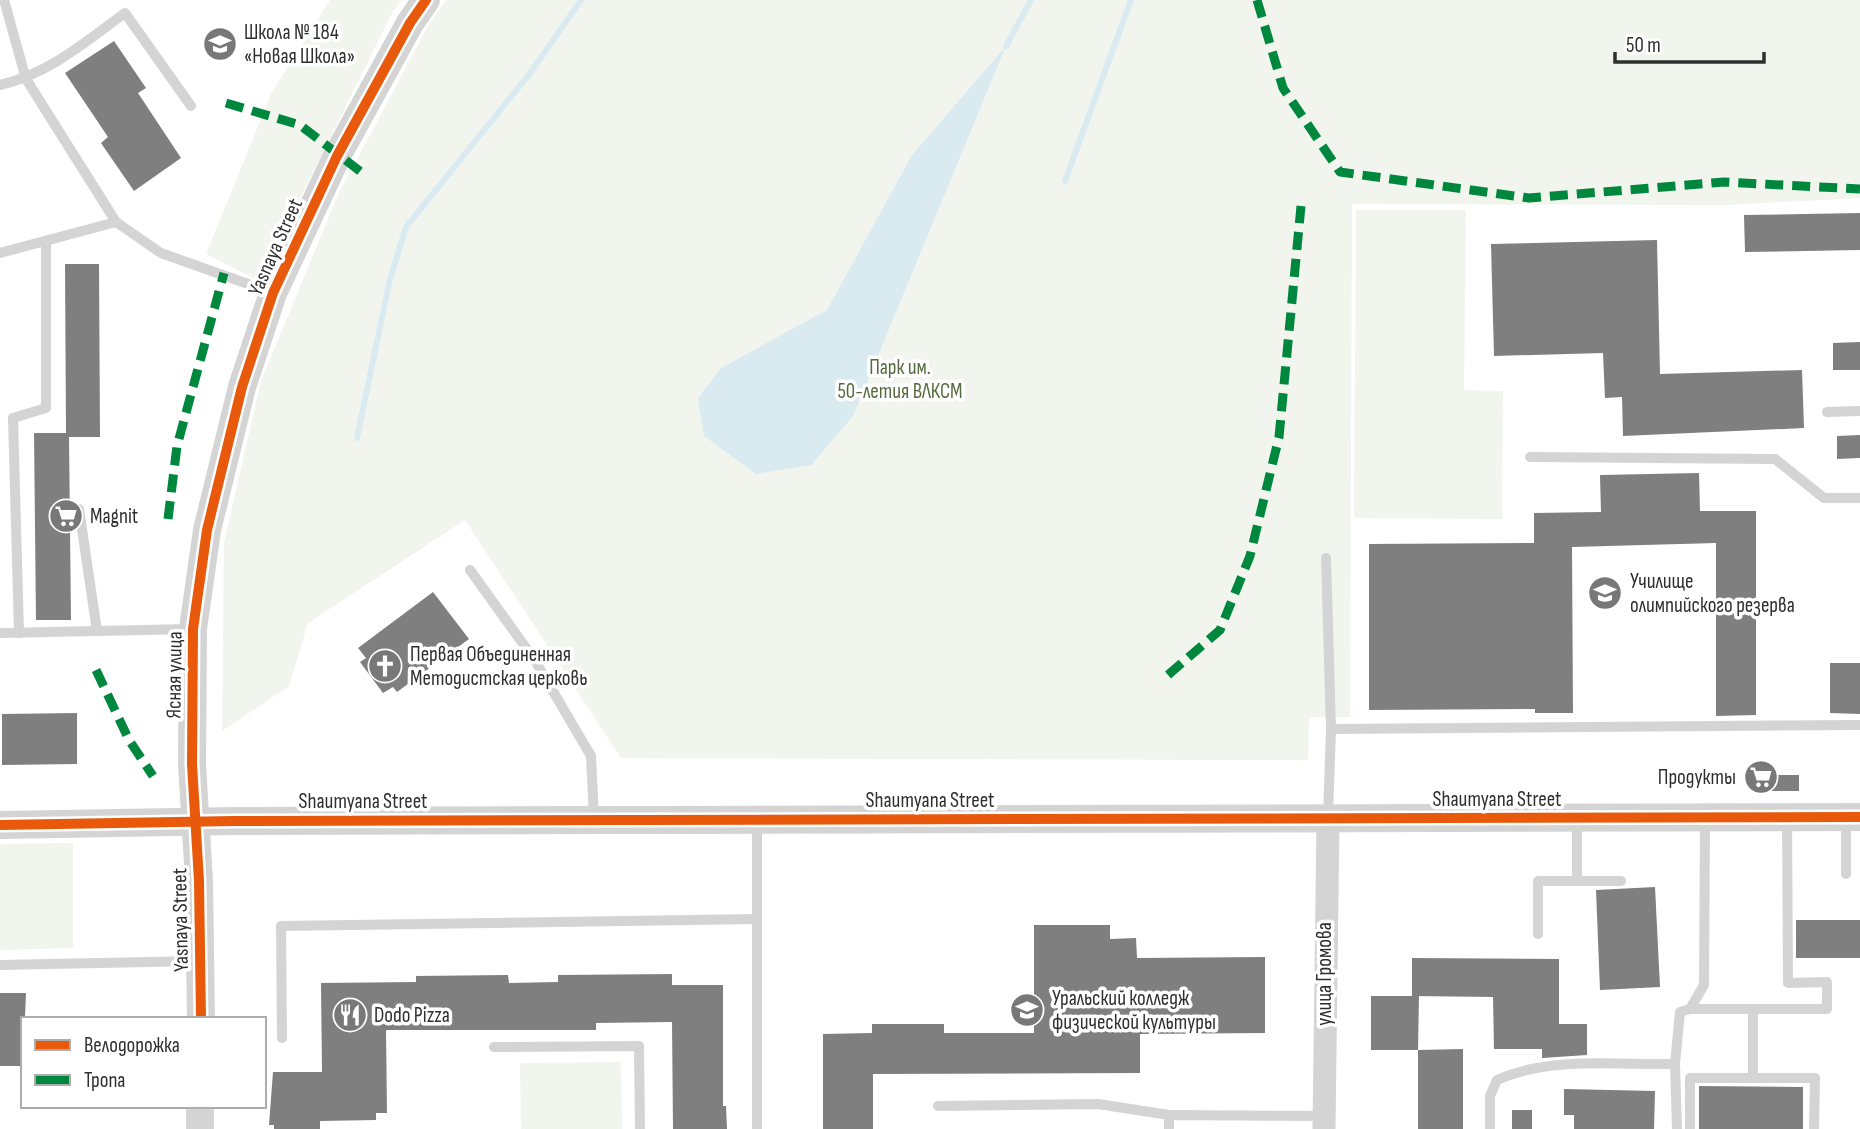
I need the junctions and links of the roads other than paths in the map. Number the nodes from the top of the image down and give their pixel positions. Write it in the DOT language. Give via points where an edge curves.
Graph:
graph roads {
  1 [pos="4,0"];
  2 [pos="426,0"];
  3 [pos="26,79"];
  4 [pos="0,85"];
  5 [pos="191,106"];
  6 [pos="116,222"];
  7 [pos="46,241"];
  8 [pos="0,253"];
  9 [pos="273,293"];
  10 [pos="1860,411"];
  11 [pos="1827,412"];
  12 [pos="1530,457"];
  13 [pos="1860,498"];
  14 [pos="79,509"];
  15 [pos="1326,558"];
  16 [pos="471,569"];
  17 [pos="193,629"];
  18 [pos="97,631"];
  19 [pos="0,633"];
  20 [pos="19,633"];
  21 [pos="1860,725"];
  22 [pos="1331,729"];
  23 [pos="1787,817"];
  24 [pos="1853,817"];
  25 [pos="1577,818"];
  26 [pos="1705,818"];
  27 [pos="757,820"];
  28 [pos="1328,820"];
  29 [pos="196,821"];
  30 [pos="594,821"];
  31 [pos="0,825"];
  32 [pos="1846,874"];
  33 [pos="1577,881"];
  34 [pos="1621,881"];
  35 [pos="757,919"];
  36 [pos="1538,934"];
  37 [pos="201,961"];
  38 [pos="0,965"];
  39 [pos="1690,1009"];
  40 [pos="1753,1009"];
  41 [pos="201,1017"];
  42 [pos="282,1038"];
  43 [pos="494,1047"];
  44 [pos="1675,1065"];
  45 [pos="1753,1078"];
  46 [pos="938,1106"];
  47 [pos="200,1108"];
  48 [pos="1169,1115"];
  49 [pos="1323,1122"];
  50 [pos="200,1129"];
  51 [pos="640,1129"];
  52 [pos="758,1129"];
  53 [pos="1169,1129"];
  54 [pos="1490,1129"];
  55 [pos="1676,1129"];
  56 [pos="1690,1129"];
  57 [pos="1814,1129"];
  1 -- 3 [label="lane"];
  2 -- 9 [label="street, Yasnaya Street" via="337,156"];
  3 -- 4 [label="lane"];
  3 -- 5 [label="lane" via="46,70 125,13"];
  3 -- 6 [label="lane"];
  6 -- 7 [label="lane"];
  6 -- 9 [label="lane" via="161,253"];
  7 -- 8 [label="lane"];
  7 -- 20 [label="lane" via="46,408 13,418"];
  9 -- 17 [label="street, Ясная улица" via="242,387 207,530"];
  10 -- 11 [label="lane"];
  12 -- 13 [label="lane" via="1775,459 1824,498"];
  14 -- 18 [label="lane"];
  15 -- 22 [label="lane"];
  16 -- 30 [label="lane" via="534,659 591,756"];
  17 -- 18 [label="lane"];
  17 -- 29 [label="street, Ясная улица"];
  18 -- 20 [label="lane"];
  19 -- 20 [label="lane"];
  21 -- 22 [label="lane"];
  22 -- 28 [label="lane"];
  23 -- 24 [label="street, Shaumyana Street"];
  23 -- 26 [label="street, Shaumyana Street"];
  23 -- 40 [label="lane" via="1788,983 1827,982 1827,1009"];
  24 -- 32 [label="lane"];
  25 -- 26 [label="street, Shaumyana Street"];
  25 -- 28 [label="street, Shaumyana Street"];
  25 -- 33 [label="lane"];
  26 -- 39 [label="lane" via="1710,898 1704,985"];
  27 -- 28 [label="street, Shaumyana Street"];
  27 -- 30 [label="street, Shaumyana Street"];
  27 -- 35 [label="lane"];
  28 -- 49 [label="street, улица Громова"];
  29 -- 30 [label="street, Shaumyana Street"];
  29 -- 31 [label="street, Shaumyana Street"];
  29 -- 37 [label="street, Yasnaya Street"];
  33 -- 34 [label="lane"];
  33 -- 36 [label="lane" via="1538,881"];
  35 -- 42 [label="lane" via="281,926"];
  35 -- 52 [label="lane"];
  37 -- 38 [label="lane"];
  37 -- 41 [label="street, Yasnaya Street"];
  39 -- 40 [label="lane"];
  39 -- 44 [label="lane" via="1679,1012"];
  40 -- 45 [label="lane"];
  43 -- 51 [label="lane" via="639,1046"];
  44 -- 54 [label="lane" via="1566,1066 1515,1072 1497,1080 1490,1096"];
  44 -- 55 [label="lane"];
  45 -- 56 [label="lane" via="1690,1078"];
  45 -- 57 [label="lane" via="1815,1078"];
  46 -- 48 [label="lane" via="1098,1104"];
  47 -- 50 [label="street"];
  48 -- 49 [label="lane"];
  48 -- 53 [label="lane"];
}
